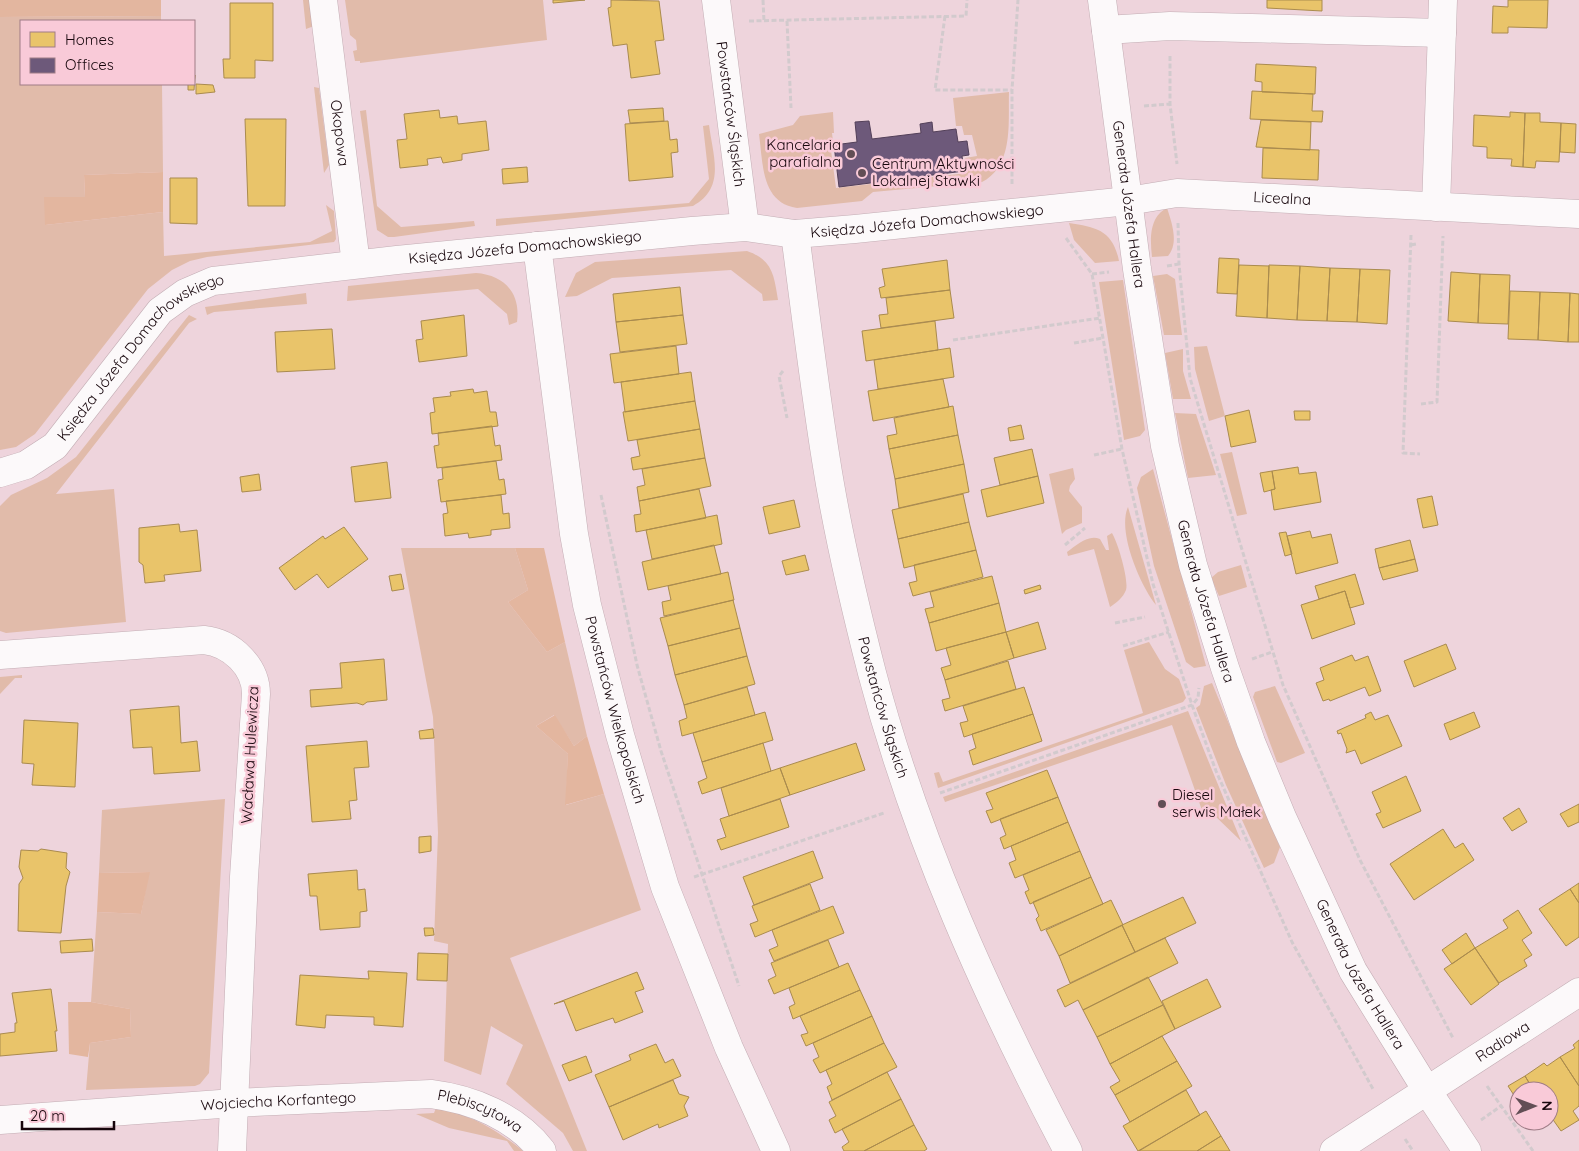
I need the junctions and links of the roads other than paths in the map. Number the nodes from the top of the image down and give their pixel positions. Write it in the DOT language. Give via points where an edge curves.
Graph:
graph roads {
  1 [pos="323,0"];
  2 [pos="716,0"];
  3 [pos="1102,0"];
  4 [pos="1443,0"];
  5 [pos="1106,30"];
  6 [pos="1442,33"];
  7 [pos="1128,201"];
  8 [pos="1579,214"];
  9 [pos="1440,219"];
  10 [pos="745,228"];
  11 [pos="795,234"];
  12 [pos="537,246"];
  13 [pos="356,264"];
  14 [pos="0,473"];
  15 [pos="0,655"];
  16 [pos="1579,992"];
  17 [pos="1426,1090"];
  18 [pos="407,1094"];
  19 [pos="234,1103"];
  20 [pos="0,1120"];
  21 [pos="232,1151"];
  22 [pos="542,1151"];
  23 [pos="776,1151"];
  24 [pos="1068,1151"];
  25 [pos="1334,1151"];
  26 [pos="1467,1151"];
  1 -- 13 [label="street, Okopowa"];
  2 -- 10 [label="street, Powstańców Śląskich"];
  3 -- 5 [label="street, Generała Józefa Hallera"];
  4 -- 6 [label="street"];
  5 -- 6 [label="street" via="1170,26"];
  5 -- 7 [label="street, Generała Józefa Hallera"];
  6 -- 9 [label="street"];
  7 -- 9 [label="street, Licealna" via="1177,193"];
  7 -- 11 [label="street, Księdza Józefa Domachowskiego"];
  7 -- 17 [label="street, Generała Józefa Hallera" via="1144,324 1168,462 1195,571 1232,688 1282,817 1353,971"];
  8 -- 9 [label="street, Licealna"];
  10 -- 11 [label="street, Księdza Józefa Domachowskiego"];
  10 -- 12 [label="street, Księdza Józefa Domachowskiego"];
  11 -- 24 [label="street, Powstańców Śląskich" via="826,461 873,674 940,880 1031,1080"];
  12 -- 13 [label="street, Księdza Józefa Domachowskiego"];
  12 -- 23 [label="street, Powstańców Wielkopolskich" via="574,534 610,700 665,887 729,1048"];
  13 -- 14 [label="street, Księdza Józefa Domachowskiego" via="213,281 178,297 160,311 59,442 26,465"];
  15 -- 19 [label="street, Wacława Hulewicza" via="204,640 224,646 252,671 256,694"];
  16 -- 17 [label="street, Radiowa"];
  17 -- 25 [label="street"];
  17 -- 26 [label="street, Generała Józefa Hallera"];
  18 -- 19 [label="street, Wojciecha Korfantego"];
  18 -- 22 [label="street, Plebiscytowa" via="442,1095 486,1109 517,1127"];
  19 -- 20 [label="street, Wojciecha Korfantego"];
  19 -- 21 [label="street, Wacława Hulewicza"];
}
